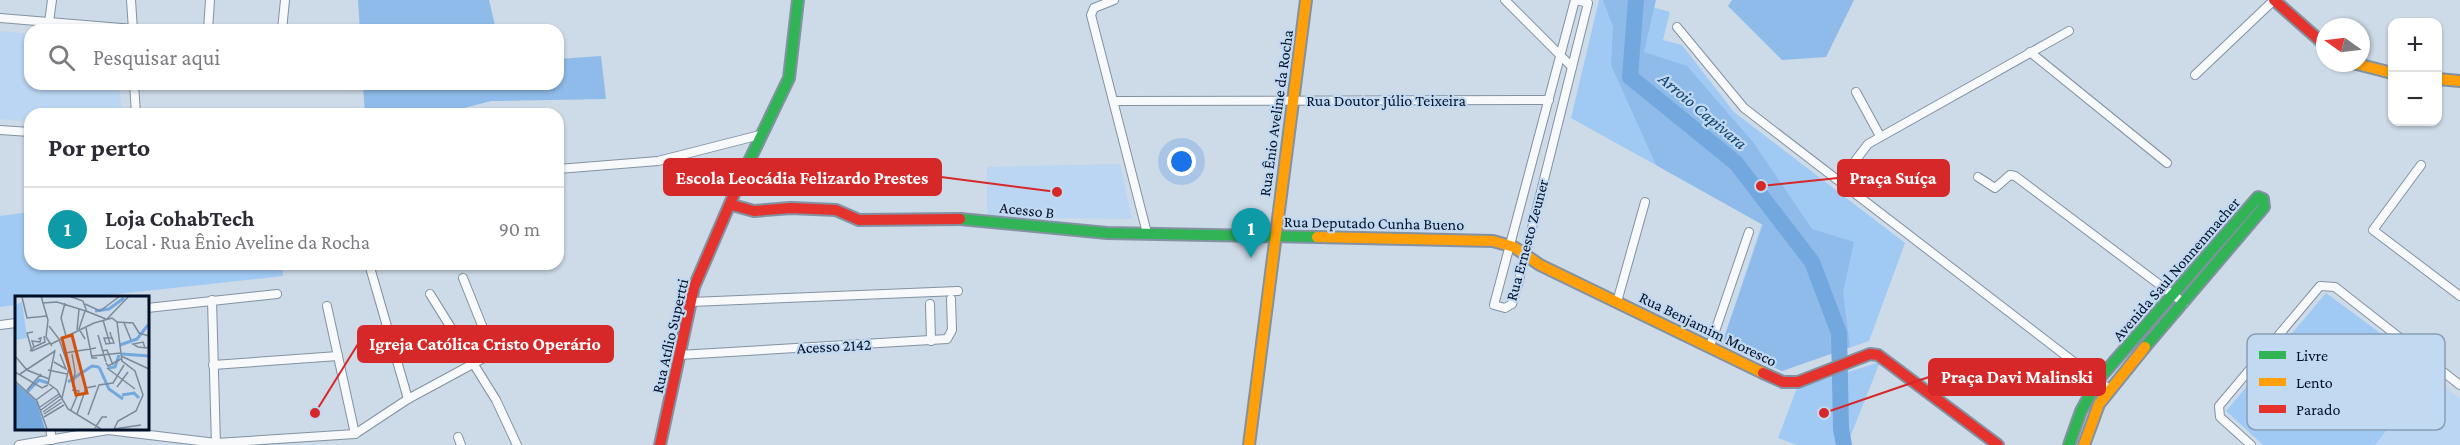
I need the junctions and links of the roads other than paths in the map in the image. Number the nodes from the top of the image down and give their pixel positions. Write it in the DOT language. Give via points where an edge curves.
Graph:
graph roads {
  1 [pos="52,0"];
  2 [pos="131,0"];
  3 [pos="210,0"];
  4 [pos="285,0"];
  5 [pos="798,0"];
  6 [pos="1114,0"];
  7 [pos="1306,0"];
  8 [pos="1505,0"];
  9 [pos="1576,0"];
  10 [pos="2274,0"];
  11 [pos="0,18"];
  12 [pos="50,22"];
  13 [pos="74,24"];
  14 [pos="133,24"];
  15 [pos="208,24"];
  16 [pos="283,24"];
  17 [pos="1677,27"];
  18 [pos="2069,31"];
  19 [pos="2316,37"];
  20 [pos="2030,52"];
  21 [pos="1561,56"];
  22 [pos="1572,67"];
  23 [pos="2370,67"];
  24 [pos="2388,72"];
  25 [pos="2195,75"];
  26 [pos="2442,80"];
  27 [pos="2460,81"];
  28 [pos="134,90"];
  29 [pos="1856,93"];
  30 [pos="1294,100"];
  31 [pos="1549,100"];
  32 [pos="1115,101"];
  33 [pos="136,108"];
  34 [pos="0,130"];
  35 [pos="24,132"];
  36 [pos="760,135"];
  37 [pos="1880,136"];
  38 [pos="2167,164"];
  39 [pos="2421,165"];
  40 [pos="564,169"];
  41 [pos="1978,177"];
  42 [pos="1849,188"];
  43 [pos="1645,202"];
  44 [pos="732,205"];
  45 [pos="1749,232"];
  46 [pos="1147,234"];
  47 [pos="1274,237"];
  48 [pos="1510,243"];
  49 [pos="2222,249"];
  50 [pos="1526,254"];
  51 [pos="371,270"];
  52 [pos="463,278"];
  53 [pos="958,291"];
  54 [pos="2458,292"];
  55 [pos="277,294"];
  56 [pos="430,294"];
  57 [pos="2172,294"];
  58 [pos="951,299"];
  59 [pos="212,300"];
  60 [pos="690,302"];
  61 [pos="1617,303"];
  62 [pos="2184,303"];
  63 [pos="930,304"];
  64 [pos="327,306"];
  65 [pos="148,308"];
  66 [pos="15,323"];
  67 [pos="0,325"];
  68 [pos="2279,334"];
  69 [pos="2395,334"];
  70 [pos="931,341"];
  71 [pos="1710,346"];
  72 [pos="679,355"];
  73 [pos="338,356"];
  74 [pos="474,364"];
  75 [pos="213,365"];
  76 [pos="2247,372"];
  77 [pos="2445,373"];
  78 [pos="2098,380"];
  79 [pos="2460,385"];
  80 [pos="2109,389"];
  81 [pos="408,399"];
  82 [pos="51,430"];
  83 [pos="103,430"];
  84 [pos="115,430"];
  85 [pos="355,434"];
  86 [pos="52,440"];
  87 [pos="216,444"];
  88 [pos="19,445"];
  89 [pos="517,445"];
  90 [pos="660,445"];
  91 [pos="1249,445"];
  92 [pos="1998,445"];
  93 [pos="2069,445"];
  94 [pos="2085,445"];
  95 [pos="2251,445"];
  1 -- 12 [label="street"];
  2 -- 14 [label="street"];
  3 -- 15 [label="street"];
  4 -- 16 [label="street"];
  5 -- 36 [label="street, Rua Atílio Supertti" via="789,78"];
  6 -- 32 [label="street" via="1091,11"];
  7 -- 30 [label="street, Rua Ênio Aveline da Rocha"];
  8 -- 21 [label="street"];
  9 -- 21 [label="street, Rua Ernesto Zeuner"];
  9 -- 22 [label="street, Rua Ernesto Zeuner" via="1588,3"];
  10 -- 19 [label="street"];
  10 -- 25 [label="street"];
  11 -- 12 [label="street"];
  12 -- 13 [label="street"];
  17 -- 42 [label="street" via="1744,108"];
  18 -- 20 [label="street"];
  20 -- 37 [label="street"];
  20 -- 38 [label="street"];
  21 -- 22 [label="street"];
  21 -- 31 [label="street, Rua Ernesto Zeuner"];
  22 -- 50 [label="street, Rua Ernesto Zeuner"];
  23 -- 24 [label="street"];
  26 -- 27 [label="street"];
  28 -- 33 [label="street"];
  29 -- 37 [label="street"];
  30 -- 31 [label="street, Rua Doutor Júlio Teixeira"];
  30 -- 32 [label="street, Rua Doutor Júlio Teixeira"];
  30 -- 47 [label="street, Rua Ênio Aveline da Rocha"];
  31 -- 48 [label="street, Rua Ernesto Zeuner"];
  32 -- 46 [label="street"];
  34 -- 35 [label="street"];
  36 -- 40 [label="street" via="658,161"];
  36 -- 44 [label="street, Rua Atílio Supertti"];
  37 -- 42 [label="street" via="1868,144 1852,165"];
  39 -- 54 [label="street" via="2373,230"];
  41 -- 57 [label="street" via="1995,188 2010,175 2015,176"];
  42 -- 78 [label="street"];
  43 -- 61 [label="street"];
  44 -- 46 [label="street, Acesso B" via="754,211 837,210 859,220 978,219"];
  44 -- 60 [label="street, Rua Atílio Supertti"];
  45 -- 71 [label="street"];
  46 -- 47 [label="street, Rua Deputado Cunha Bueno"];
  47 -- 48 [label="street, Rua Deputado Cunha Bueno"];
  47 -- 91 [label="street, Rua Ênio Aveline da Rocha"];
  48 -- 50 [label="street"];
  48 -- 50 [label="street, Rua Ernesto Zeuner" via="1494,305 1511,307"];
  49 -- 49 [label="street, Avenida Saul Nonnenmacher" via="2264,207 2263,199 2258,197"];
  49 -- 57 [label="street, Avenida Saul Nonnenmacher"];
  49 -- 62 [label="street, Avenida Saul Nonnenmacher"];
  50 -- 61 [label="street, Rua Benjamim Moresco" via="1540,266"];
  51 -- 81 [label="street"];
  52 -- 74 [label="street" via="493,353"];
  53 -- 60 [label="street"];
  55 -- 59 [label="street"];
  56 -- 74 [label="street"];
  57 -- 62 [label="street"];
  57 -- 78 [label="street, Avenida Saul Nonnenmacher"];
  58 -- 70 [label="street" via="951,336"];
  59 -- 65 [label="street"];
  59 -- 75 [label="street"];
  60 -- 72 [label="street, Rua Atílio Supertti"];
  61 -- 71 [label="street, Rua Benjamim Moresco"];
  62 -- 80 [label="street, Avenida Saul Nonnenmacher"];
  63 -- 70 [label="street"];
  64 -- 73 [label="street"];
  66 -- 67 [label="street"];
  68 -- 69 [label="street" via="2317,288 2325,284 2335,287"];
  70 -- 72 [label="street, Acesso 2142"];
  71 -- 92 [label="street, Rua Benjamim Moresco" via="1775,379 1790,382 1870,354 1878,355"];
  72 -- 90 [label="street, Rua Atílio Supertti"];
  73 -- 75 [label="street"];
  73 -- 85 [label="street"];
  74 -- 81 [label="street"];
  74 -- 89 [label="street"];
  75 -- 87 [label="street"];
  76 -- 95 [label="street" via="2219,406 2220,417"];
  77 -- 79 [label="street"];
  78 -- 80 [label="street"];
  78 -- 93 [label="street, Avenida Saul Nonnenmacher"];
  80 -- 94 [label="street, Avenida Saul Nonnenmacher" via="2099,404"];
  81 -- 85 [label="street"];
  82 -- 86 [label="street"];
  83 -- 86 [label="street"];
  84 -- 87 [label="street"];
  85 -- 87 [label="street"];
  86 -- 88 [label="street"];
}
